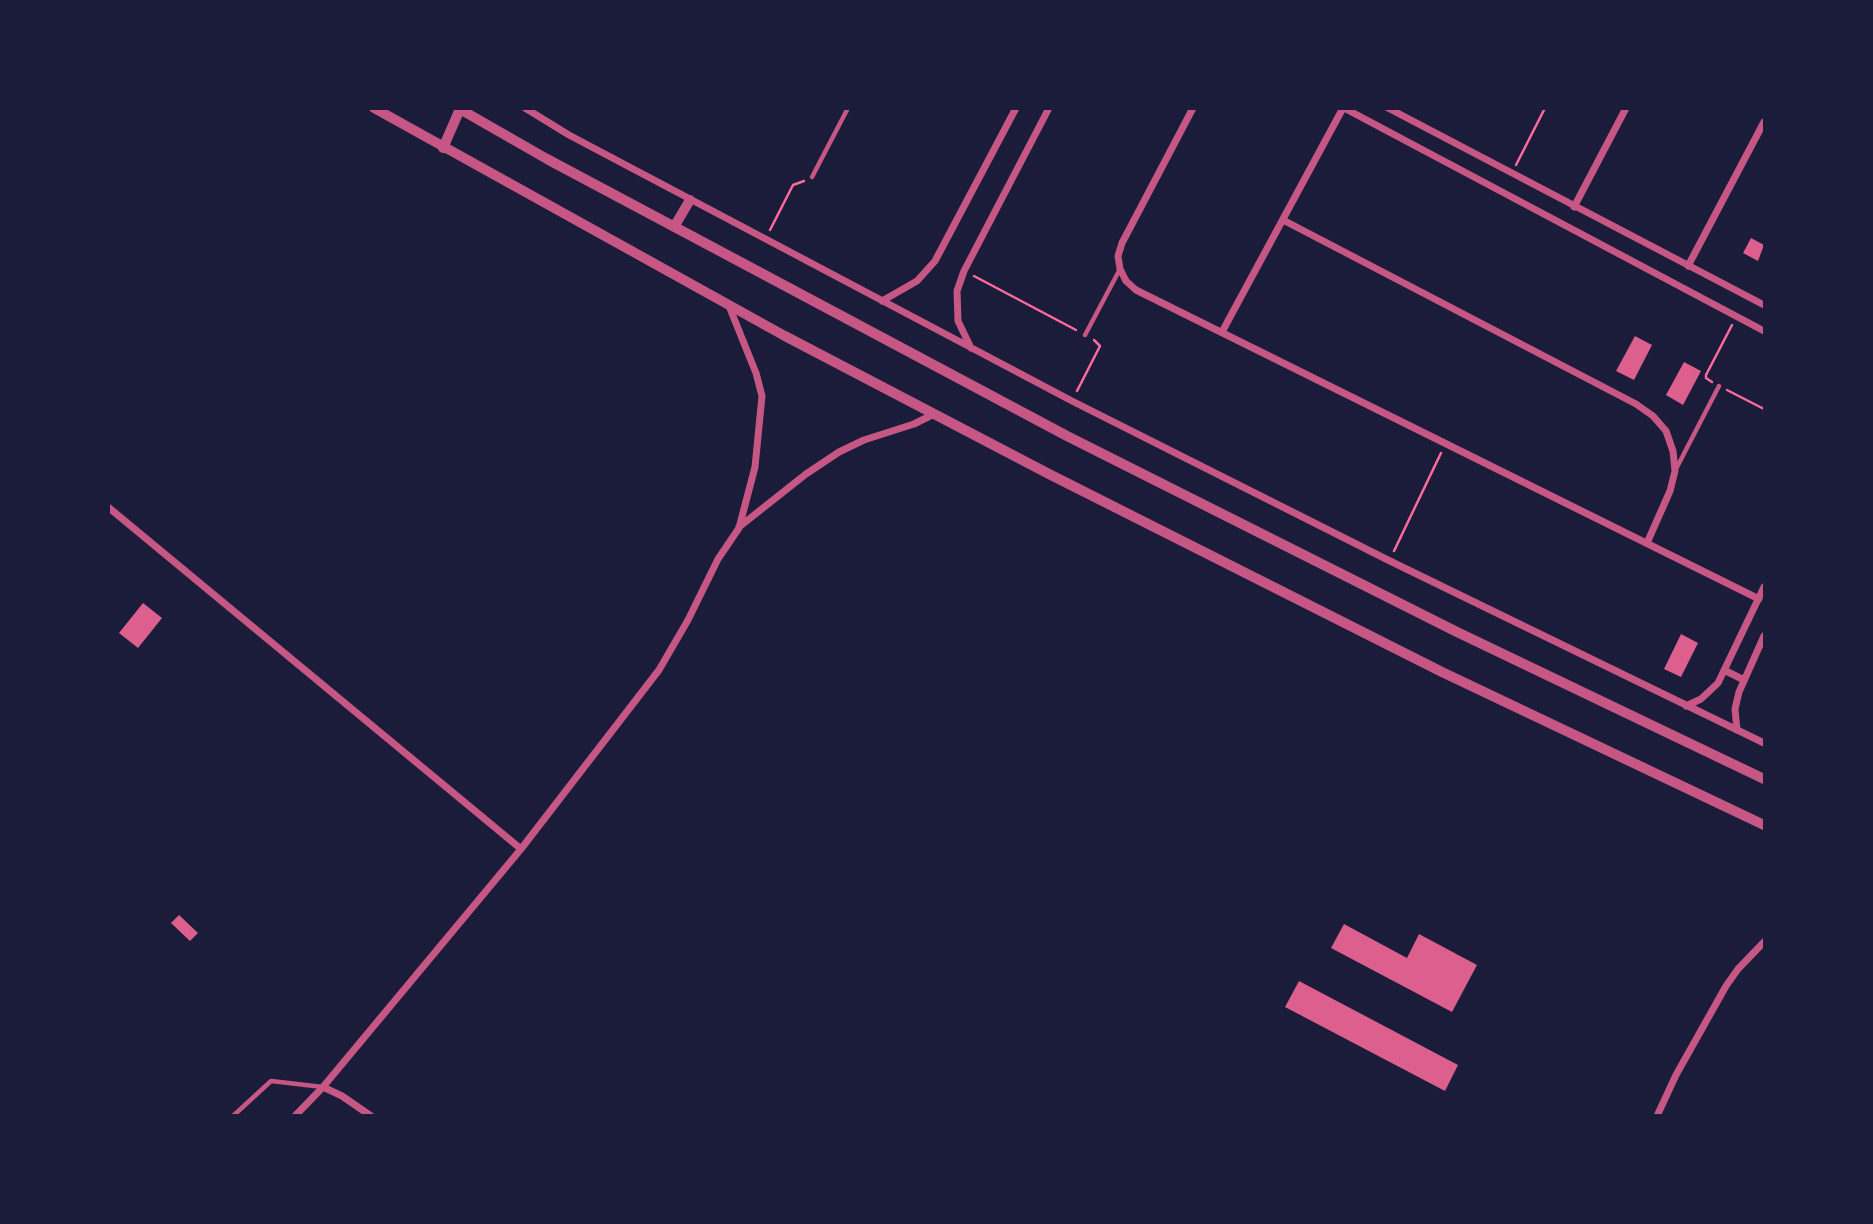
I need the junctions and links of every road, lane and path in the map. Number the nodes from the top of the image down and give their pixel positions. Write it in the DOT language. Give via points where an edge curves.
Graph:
graph roads {
  1 [pos="374,108"];
  2 [pos="525,108"];
  3 [pos="848,108"];
  4 [pos="1016,108"];
  5 [pos="1049,108"];
  6 [pos="1193,108"];
  7 [pos="1343,108"];
  8 [pos="1388,108"];
  9 [pos="1545,108"];
  10 [pos="1626,108"];
  11 [pos="459,109"];
  12 [pos="1765,122"];
  13 [pos="443,148"];
  14 [pos="1512,174"];
  15 [pos="812,177"];
  16 [pos="691,200"];
  17 [pos="1574,207"];
  18 [pos="1283,220"];
  19 [pos="674,227"];
  20 [pos="765,239"];
  21 [pos="1688,266"];
  22 [pos="1120,269"];
  23 [pos="964,271"];
  24 [pos="883,301"];
  25 [pos="1765,305"];
  26 [pos="729,306"];
  27 [pos="1737,316"];
  28 [pos="1765,331"];
  29 [pos="1222,332"];
  30 [pos="1085,335"];
  31 [pos="971,348"];
  32 [pos="1720,386"];
  33 [pos="1072,401"];
  34 [pos="1765,409"];
  35 [pos="934,414"];
  36 [pos="1445,443"];
  37 [pos="1675,471"];
  38 [pos="108,507"];
  39 [pos="739,528"];
  40 [pos="1647,543"];
  41 [pos="1390,561"];
  42 [pos="1765,587"];
  43 [pos="1759,599"];
  44 [pos="1765,636"];
  45 [pos="1724,670"];
  46 [pos="1744,680"];
  47 [pos="1686,706"];
  48 [pos="1737,730"];
  49 [pos="1765,743"];
  50 [pos="1765,779"];
  51 [pos="1765,825"];
  52 [pos="521,849"];
  53 [pos="1765,942"];
  54 [pos="323,1087"];
  55 [pos="233,1115"];
  56 [pos="295,1115"];
  57 [pos="371,1115"];
  58 [pos="1657,1115"];
  1 -- 13 [label="street"];
  2 -- 16 [label="street"];
  3 -- 15 [label="lane"];
  4 -- 24 [label="street" via="935,261 917,281"];
  5 -- 23 [label="street"];
  6 -- 22 [label="street" via="1122,243"];
  7 -- 18 [label="street"];
  7 -- 27 [label="street"];
  8 -- 14 [label="street"];
  9 -- 14 [label="path"];
  10 -- 17 [label="street"];
  11 -- 13 [label="street"];
  11 -- 19 [label="street"];
  12 -- 21 [label="street"];
  13 -- 26 [label="street"];
  14 -- 17 [label="street"];
  15 -- 20 [label="path" via="793,185"];
  16 -- 19 [label="street"];
  16 -- 20 [label="street"];
  17 -- 21 [label="street"];
  18 -- 29 [label="street"];
  18 -- 37 [label="street" via="1636,404 1666,432"];
  19 -- 50 [label="street" via="1067,436 1457,632"];
  20 -- 24 [label="street"];
  21 -- 25 [label="street"];
  22 -- 29 [label="street" via="1136,290"];
  22 -- 30 [label="lane"];
  23 -- 30 [label="path"];
  23 -- 31 [label="street" via="955,307"];
  24 -- 31 [label="street"];
  26 -- 35 [label="street"];
  26 -- 39 [label="street" via="762,396 755,467"];
  27 -- 28 [label="street"];
  27 -- 32 [label="path" via="1706,375"];
  29 -- 36 [label="street"];
  30 -- 33 [label="path" via="1100,346"];
  31 -- 33 [label="street"];
  32 -- 34 [label="path"];
  32 -- 37 [label="lane"];
  33 -- 41 [label="street"];
  35 -- 39 [label="street" via="839,452"];
  35 -- 51 [label="street" via="1430,666"];
  36 -- 40 [label="street"];
  36 -- 41 [label="path"];
  37 -- 40 [label="street"];
  38 -- 52 [label="street"];
  39 -- 52 [label="street" via="659,670"];
  40 -- 43 [label="street"];
  41 -- 47 [label="street"];
  42 -- 43 [label="street"];
  43 -- 45 [label="street"];
  44 -- 46 [label="street"];
  45 -- 46 [label="street"];
  45 -- 47 [label="street" via="1713,689"];
  46 -- 48 [label="street" via="1735,709"];
  47 -- 48 [label="street"];
  48 -- 49 [label="street"];
  52 -- 54 [label="street"];
  53 -- 58 [label="street" via="1726,986"];
  54 -- 55 [label="lane" via="271,1081"];
  54 -- 56 [label="street"];
  54 -- 57 [label="street"];
}
